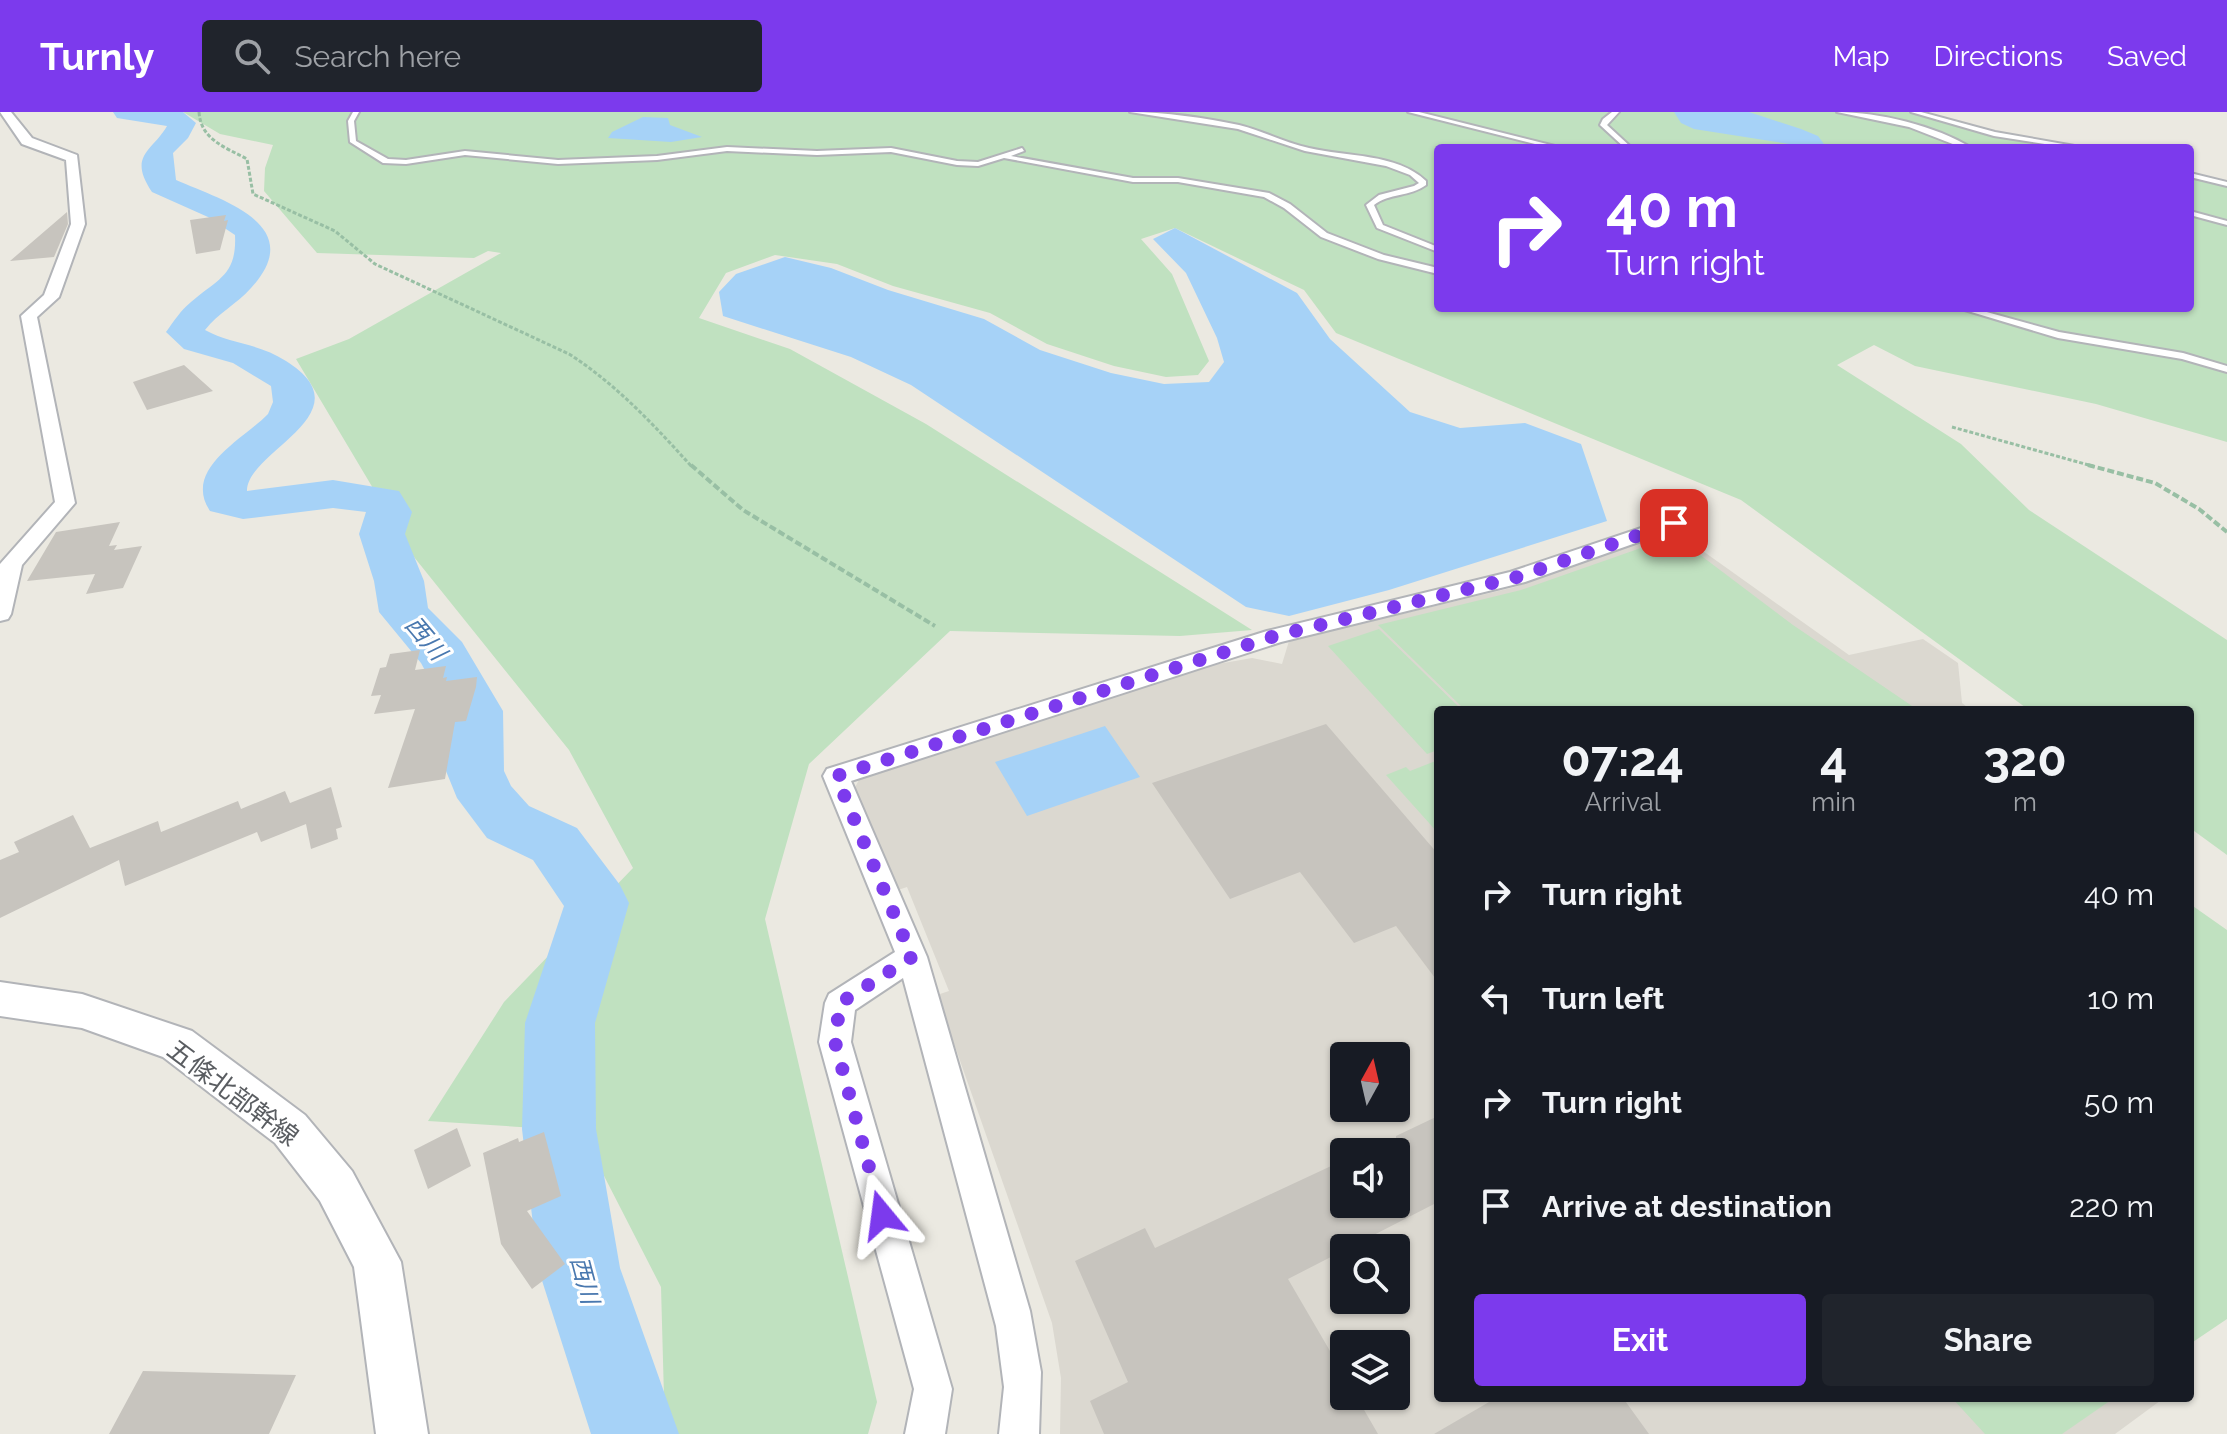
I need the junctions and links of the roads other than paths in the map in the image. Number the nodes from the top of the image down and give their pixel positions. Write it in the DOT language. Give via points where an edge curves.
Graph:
graph roads {
  1 [pos="5,112"];
  2 [pos="356,112"];
  3 [pos="1133,112"];
  4 [pos="1411,112"];
  5 [pos="1616,112"];
  6 [pos="1840,112"];
  7 [pos="1914,112"];
  8 [pos="1543,144"];
  9 [pos="1624,144"];
  10 [pos="1959,144"];
  11 [pos="2058,144"];
  12 [pos="1022,150"];
  13 [pos="1007,157"];
  14 [pos="2194,176"];
  15 [pos="2227,184"];
  16 [pos="2194,214"];
  17 [pos="2227,223"];
  18 [pos="1434,248"];
  19 [pos="1434,270"];
  20 [pos="1976,312"];
  21 [pos="2227,369"];
  22 [pos="1674,523"];
  23 [pos="0,614"];
  24 [pos="912,957"];
  25 [pos="0,999"];
  26 [pos="402,1434"];
  27 [pos="925,1434"];
  28 [pos="1019,1434"];
  1 -- 23 [label="street" via="27,141 72,158 78,224 51,297 29,316 65,503 11,564"];
  2 -- 13 [label="lane" via="351,121 353,142 386,161 465,153 558,162 624,160 727,149 907,151 978,164"];
  3 -- 18 [label="lane" via="1239,127 1307,150 1413,173 1423,183 1417,189 1377,197 1370,205 1380,226"];
  4 -- 8 [label="lane"];
  5 -- 9 [label="lane" via="1603,125"];
  6 -- 10 [label="lane" via="1911,125"];
  7 -- 11 [label="lane" via="1994,134"];
  12 -- 13 [label="lane"];
  13 -- 19 [label="lane" via="1133,180 1178,180 1250,191 1287,206 1324,235"];
  14 -- 15 [label="lane"];
  16 -- 17 [label="lane"];
  20 -- 21 [label="lane" via="2058,335 2183,356"];
  22 -- 24 [label="street" via="1517,577 1275,636 836,776"];
  24 -- 27 [label="street" via="840,1003 835,1042 933,1389"];
  24 -- 28 [label="street" via="1020,1348 1025,1405"];
  25 -- 26 [label="street, 五條北部幹線" via="82,1011 177,1044 290,1129 336,1186 377,1262"];
}
